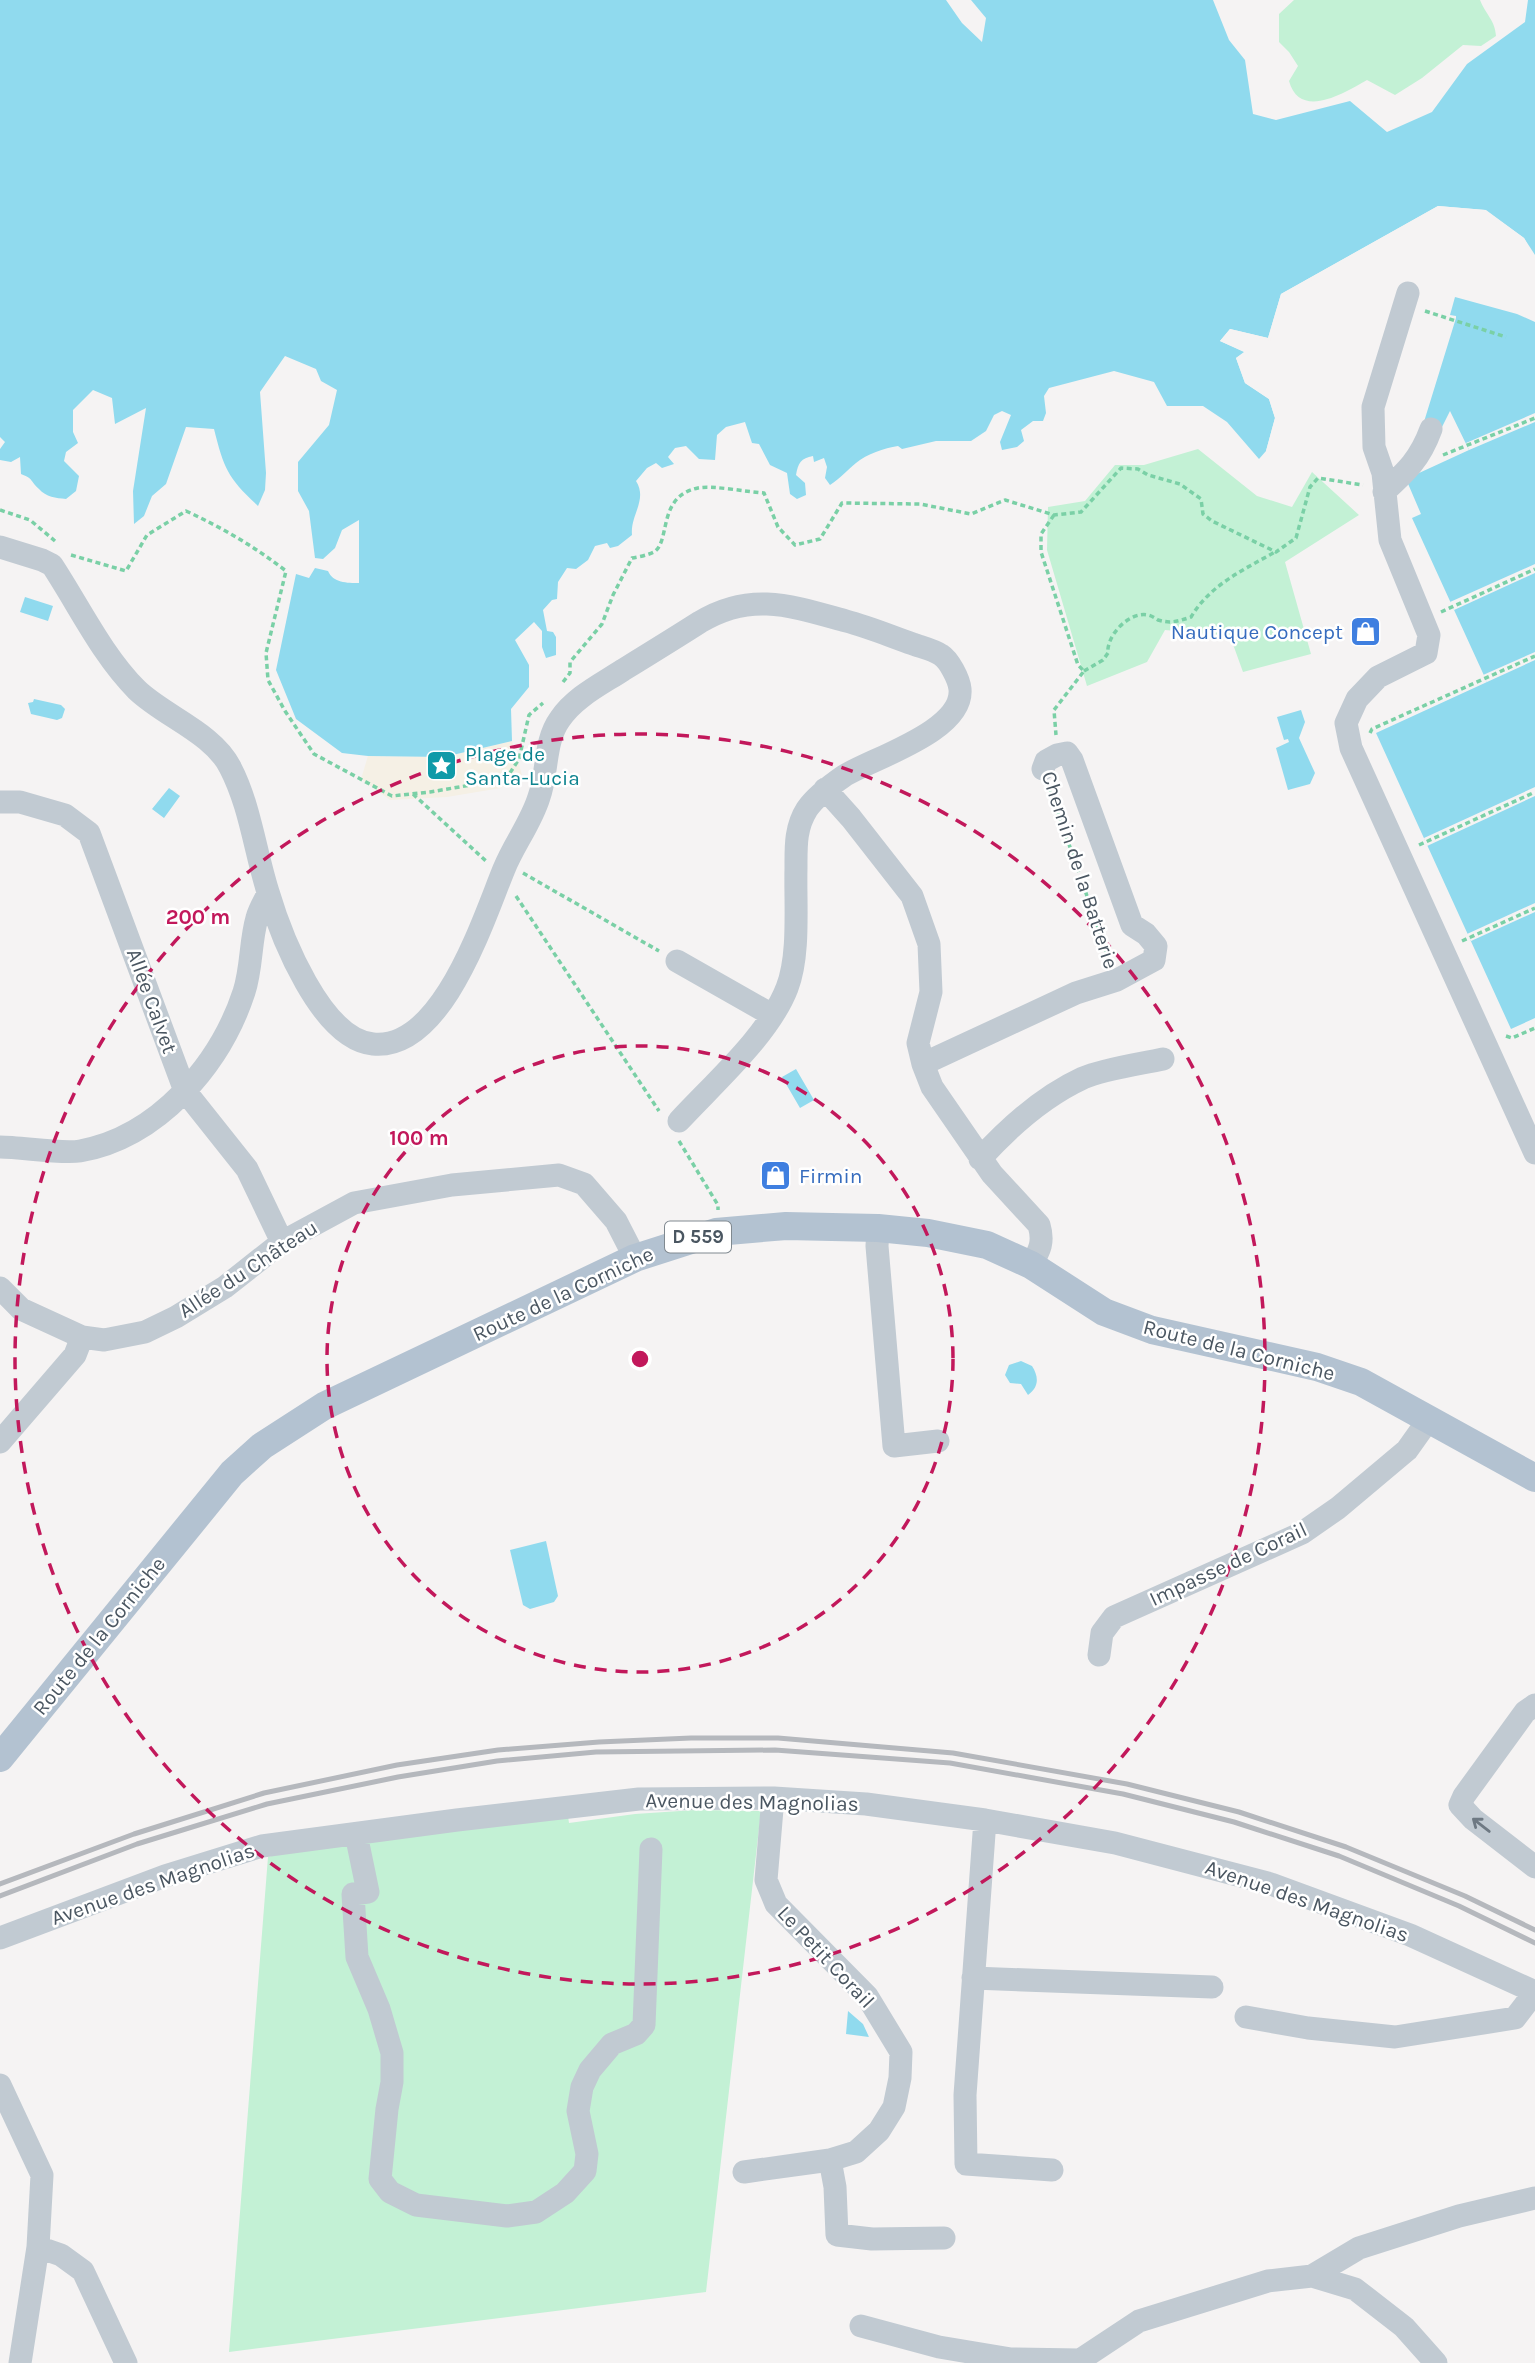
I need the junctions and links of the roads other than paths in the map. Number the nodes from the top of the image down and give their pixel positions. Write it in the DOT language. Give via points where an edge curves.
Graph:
graph roads {
  1 [pos="1406,299"];
  2 [pos="1431,429"];
  3 [pos="1373,488"];
  4 [pos="0,547"];
  5 [pos="1050,762"];
  6 [pos="825,789"];
  7 [pos="0,802"];
  8 [pos="268,894"];
  9 [pos="677,961"];
  10 [pos="772,1015"];
  11 [pos="1163,1059"];
  12 [pos="923,1064"];
  13 [pos="185,1091"];
  14 [pos="673,1126"];
  15 [pos="0,1147"];
  16 [pos="1535,1153"];
  17 [pos="980,1159"];
  18 [pos="878,1228"];
  19 [pos="282,1242"];
  20 [pos="635,1258"];
  21 [pos="1031,1265"];
  22 [pos="0,1288"];
  23 [pos="82,1338"];
  24 [pos="1429,1419"];
  25 [pos="938,1441"];
  26 [pos="0,1442"];
  27 [pos="1535,1478"];
  28 [pos="1099,1655"];
  29 [pos="1535,1705"];
  30 [pos="0,1758"];
  31 [pos="775,1798"];
  32 [pos="985,1820"];
  33 [pos="356,1833"];
  34 [pos="651,1849"];
  35 [pos="1535,1867"];
  36 [pos="0,1938"];
  37 [pos="973,1978"];
  38 [pos="1212,1987"];
  39 [pos="1535,1992"];
  40 [pos="1246,2017"];
  41 [pos="0,2085"];
  42 [pos="830,2160"];
  43 [pos="1052,2170"];
  44 [pos="744,2172"];
  45 [pos="1535,2198"];
  46 [pos="944,2238"];
  47 [pos="38,2246"];
  48 [pos="1312,2276"];
  49 [pos="861,2326"];
  50 [pos="1083,2362"];
  51 [pos="20,2363"];
  52 [pos="126,2363"];
  53 [pos="1436,2363"];
  1 -- 3 [label="street" via="1373,407 1374,447 1382,473"];
  2 -- 3 [label="street" via="1411,467"];
  3 -- 16 [label="street" via="1429,635 1426,653 1378,677 1357,699 1346,723 1351,748"];
  4 -- 8 [label="street" via="52,565 124,676 142,695 214,746 229,764 248,815"];
  5 -- 12 [label="street, Chemin de la Batterie" via="1067,753 1072,760 1132,925 1156,946 1154,960 1116,981 1076,993"];
  6 -- 8 [label="street" via="942,724 956,710 960,690 954,673 943,655 865,626 784,604 739,604 711,616 580,697 557,722 541,794 463,967 414,1034 397,1042 373,1044 351,1037 331,1018 307,985"];
  6 -- 10 [label="street" via="807,809 797,830 794,953 788,986"];
  6 -- 12 [label="street" via="912,896 929,944 931,992 918,1043"];
  7 -- 13 [label="street, Allée Calvet" via="20,802 65,815 89,833"];
  8 -- 13 [label="street" via="257,917 244,991 217,1052"];
  9 -- 10 [label="street"];
  10 -- 14 [label="street"];
  11 -- 17 [label="street" via="1086,1077 1048,1098"];
  12 -- 17 [label="street" via="932,1087"];
  13 -- 15 [label="street" via="145,1126 106,1145 76,1151"];
  13 -- 19 [label="street, Allée Calvet" via="247,1169"];
  17 -- 21 [label="street" via="1039,1225 1043,1238"];
  18 -- 20 [label="main road, Route de la Corniche / D 559" via="786,1226 716,1232"];
  18 -- 21 [label="main road, Route de la Corniche / D 559" via="987,1245"];
  18 -- 25 [label="street" via="894,1446"];
  19 -- 20 [label="street, Allée du Château" via="354,1203 452,1185 559,1175 584,1184 616,1221"];
  19 -- 23 [label="street, Allée du Château" via="225,1287 166,1322 145,1332 104,1340"];
  20 -- 30 [label="main road, Route de la Corniche / D 559" via="324,1406 262,1446 232,1473"];
  21 -- 24 [label="main road, Route de la Corniche / D 559" via="1104,1312 1152,1330 1317,1367 1360,1382"];
  22 -- 23 [label="street, Allée du Château" via="21,1309"];
  23 -- 26 [label="street" via="75,1354"];
  24 -- 27 [label="main road, Route de la Corniche / D 559"];
  24 -- 28 [label="street, Impasse de Corail" via="1407,1450 1302,1533 1115,1617 1102,1633"];
  35 -- 29 [label="street, one-way" via="1460,1805 1525,1712"];
  31 -- 32 [label="street, Avenue des Magnolias" via="866,1804"];
  31 -- 33 [label="street, Avenue des Magnolias" via="639,1799"];
  31 -- 42 [label="street, Le Petit Corail" via="766,1880 776,1904 867,1996 901,2052 894,2106 879,2131 856,2152"];
  32 -- 37 [label="street"];
  32 -- 39 [label="street, Avenue des Magnolias" via="1115,1843 1271,1884 1410,1935"];
  33 -- 34 [label="street" via="368,1892 353,1894 357,1957 392,2053 380,2179 390,2192 416,2205 507,2216 536,2212 565,2193 585,2171 587,2154 578,2111 582,2087 612,2044 636,2034 644,2025"];
  33 -- 36 [label="street, Avenue des Magnolias" via="262,1846 165,1876"];
  37 -- 38 [label="street"];
  37 -- 43 [label="street" via="965,2095 966,2164"];
  39 -- 40 [label="street" via="1515,2018 1395,2037"];
  41 -- 47 [label="street" via="42,2175"];
  42 -- 44 [label="street, Le Petit Corail"];
  42 -- 46 [label="street" via="838,2235"];
  45 -- 48 [label="street" via="1359,2248"];
  47 -- 51 [label="street"];
  47 -- 52 [label="street" via="83,2271"];
  48 -- 50 [label="street" via="1268,2281 1139,2321"];
  48 -- 53 [label="street" via="1355,2289 1404,2327"];
  49 -- 50 [label="street" via="939,2347 1011,2359"];
}
